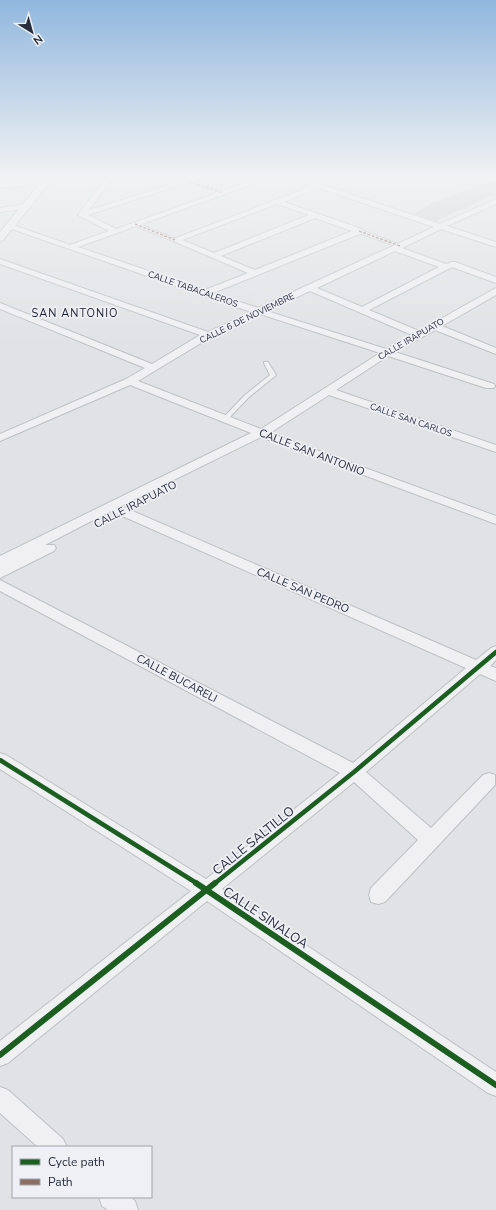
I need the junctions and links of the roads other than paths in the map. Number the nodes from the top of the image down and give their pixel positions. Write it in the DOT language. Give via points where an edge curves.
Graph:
graph roads {
  1 [pos="24,231"];
  2 [pos="114,231"];
  3 [pos="154,231"];
  4 [pos="199,231"];
  5 [pos="275,231"];
  6 [pos="358,231"];
  7 [pos="360,231"];
  8 [pos="432,231"];
  9 [pos="456,231"];
  10 [pos="176,240"];
  11 [pos="495,244"];
  12 [pos="71,247"];
  13 [pos="398,247"];
  14 [pos="213,256"];
  15 [pos="0,261"];
  16 [pos="446,267"];
  17 [pos="253,272"];
  18 [pos="496,280"];
  19 [pos="310,288"];
  20 [pos="496,291"];
  21 [pos="205,293"];
  22 [pos="0,306"];
  23 [pos="362,310"];
  24 [pos="258,311"];
  25 [pos="434,326"];
  26 [pos="419,334"];
  27 [pos="208,335"];
  28 [pos="495,350"];
  29 [pos="387,353"];
  30 [pos="266,363"];
  31 [pos="153,368"];
  32 [pos="130,381"];
  33 [pos="490,386"];
  34 [pos="327,391"];
  35 [pos="226,418"];
  36 [pos="264,432"];
  37 [pos="0,438"];
  38 [pos="496,449"];
  39 [pos="115,509"];
  40 [pos="496,520"];
  41 [pos="0,562"];
  42 [pos="0,573"];
  43 [pos="0,585"];
  44 [pos="496,652"];
  45 [pos="479,666"];
  46 [pos="496,674"];
  47 [pos="0,760"];
  48 [pos="354,772"];
  49 [pos="489,780"];
  50 [pos="431,840"];
  51 [pos="207,890"];
  52 [pos="378,895"];
  53 [pos="0,1055"];
  54 [pos="496,1086"];
  55 [pos="0,1098"];
  56 [pos="54,1146"];
  57 [pos="112,1198"];
  58 [pos="126,1210"];
  1 -- 12 [label="street, CALLE TABACALEROS"];
  2 -- 12 [label="street"];
  3 -- 10 [label="street"];
  4 -- 10 [label="street"];
  5 -- 14 [label="street"];
  6 -- 17 [label="street"];
  7 -- 13 [label="street"];
  8 -- 13 [label="street, CALLE 6 DE NOVIEMBRE"];
  9 -- 11 [label="street"];
  10 -- 14 [label="street"];
  12 -- 21 [label="street, CALLE TABACALEROS"];
  13 -- 16 [label="street"];
  13 -- 19 [label="street, CALLE 6 DE NOVIEMBRE"];
  14 -- 17 [label="street"];
  15 -- 27 [label="street"];
  16 -- 18 [label="street" via="452,264"];
  16 -- 23 [label="street"];
  17 -- 21 [label="street"];
  19 -- 23 [label="street"];
  19 -- 24 [label="street, CALLE 6 DE NOVIEMBRE"];
  20 -- 25 [label="street, CALLE IRAPUATO"];
  21 -- 24 [label="street, CALLE TABACALEROS"];
  22 -- 31 [label="street"];
  23 -- 26 [label="street"];
  24 -- 27 [label="street, CALLE 6 DE NOVIEMBRE"];
  24 -- 29 [label="street, CALLE TABACALEROS"];
  25 -- 26 [label="street, CALLE IRAPUATO"];
  25 -- 28 [label="street"];
  26 -- 29 [label="street, CALLE IRAPUATO"];
  27 -- 31 [label="street, CALLE 6 DE NOVIEMBRE"];
  29 -- 33 [label="street, CALLE TABACALEROS"];
  29 -- 34 [label="street, CALLE IRAPUATO"];
  30 -- 35 [label="lane" via="273,375 247,396"];
  31 -- 32 [label="street, CALLE 6 DE NOVIEMBRE"];
  32 -- 35 [label="street, CALLE SAN ANTONIO"];
  32 -- 37 [label="street, CALLE 6 DE NOVIEMBRE"];
  34 -- 36 [label="street, CALLE IRAPUATO"];
  34 -- 38 [label="street, CALLE SAN CARLOS"];
  35 -- 36 [label="street, CALLE SAN ANTONIO"];
  36 -- 39 [label="street, CALLE IRAPUATO" via="245,448"];
  36 -- 40 [label="street, CALLE SAN ANTONIO"];
  39 -- 41 [label="street, CALLE IRAPUATO"];
  39 -- 42 [label="street, CALLE IRAPUATO"];
  39 -- 45 [label="street, CALLE SAN PEDRO"];
  43 -- 48 [label="street, CALLE BUCARELI"];
  44 -- 45 [label="street, CALLE SALTILLO"];
  45 -- 46 [label="street, CALLE SAN PEDRO"];
  45 -- 48 [label="street, CALLE SALTILLO"];
  47 -- 51 [label="street, CALLE SINALOA"];
  48 -- 50 [label="street, CALLE BUCARELI"];
  48 -- 51 [label="street, CALLE SALTILLO"];
  49 -- 50 [label="street"];
  50 -- 52 [label="street"];
  51 -- 53 [label="street, CALLE SALTILLO"];
  51 -- 54 [label="street, CALLE SINALOA"];
  55 -- 56 [label="street"];
  57 -- 58 [label="street"];
}
